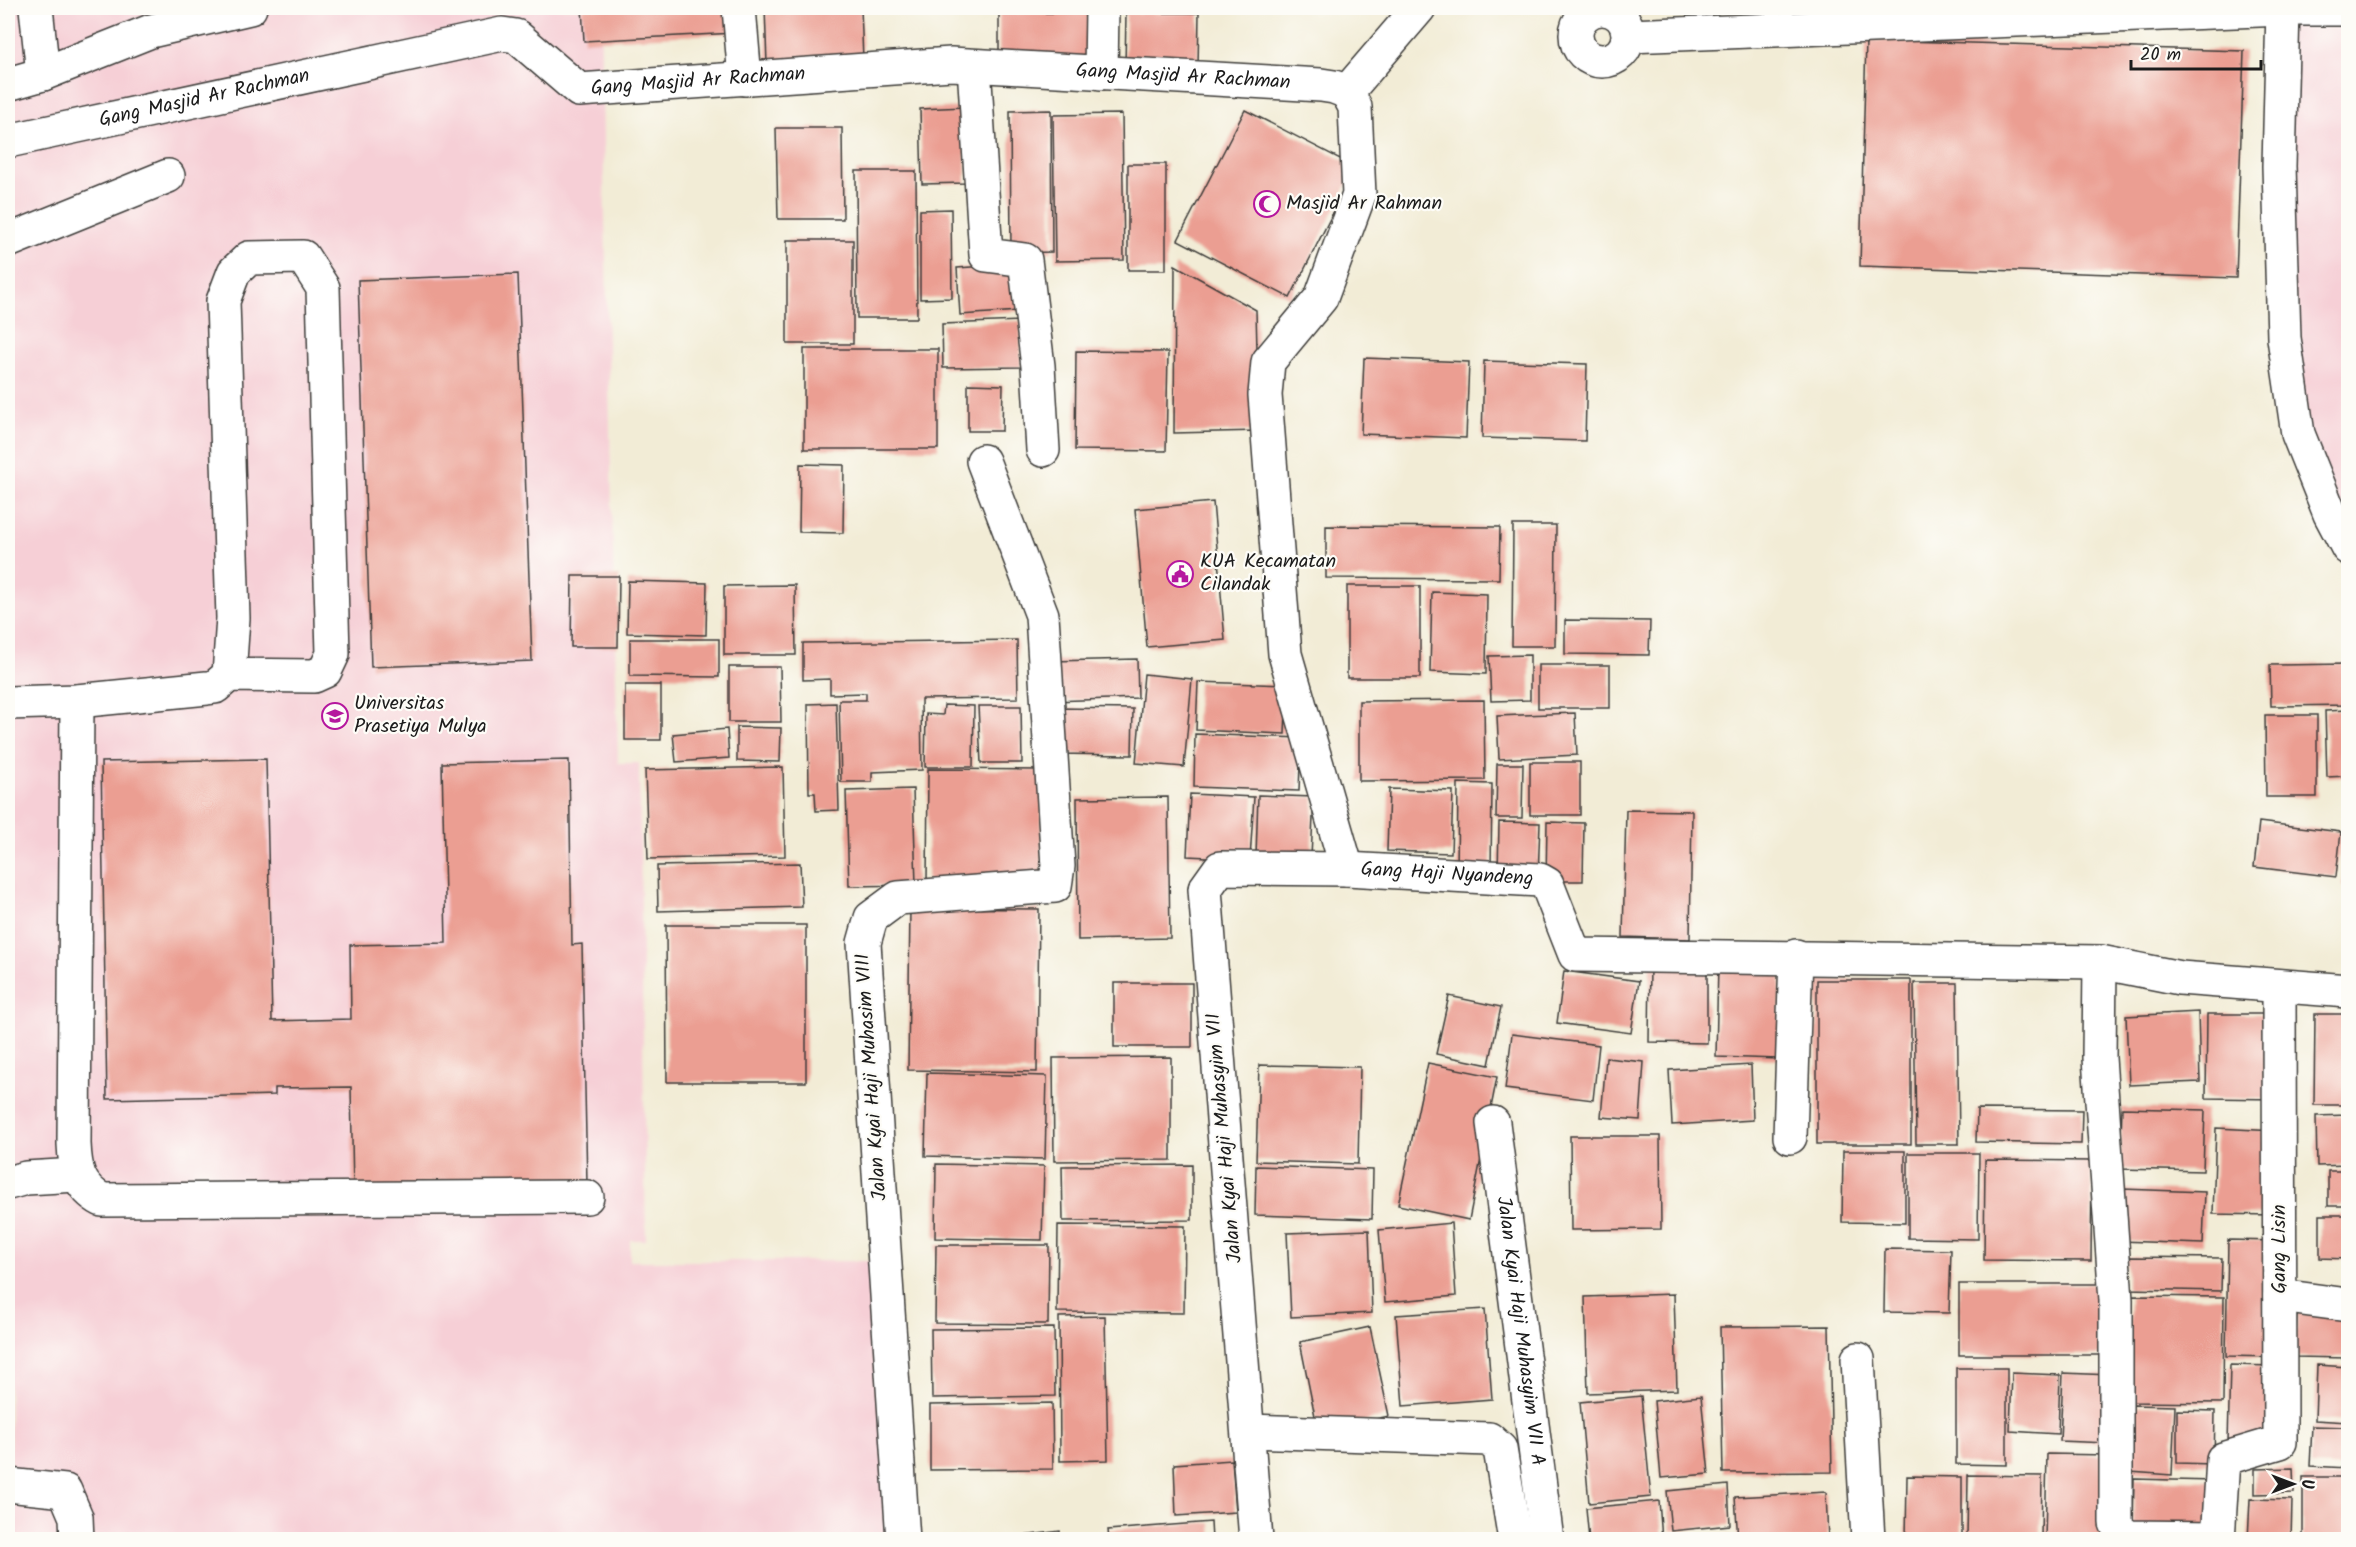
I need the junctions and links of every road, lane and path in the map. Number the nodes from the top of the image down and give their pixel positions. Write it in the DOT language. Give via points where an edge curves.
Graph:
graph roads {
  1 [pos="36,8"];
  2 [pos="250,8"];
  3 [pos="739,8"];
  4 [pos="1102,8"];
  5 [pos="1419,8"];
  6 [pos="1609,8"];
  7 [pos="2283,9"];
  8 [pos="2349,9"];
  9 [pos="148,19"];
  10 [pos="1629,36"];
  11 [pos="974,66"];
  12 [pos="1101,73"];
  13 [pos="44,74"];
  14 [pos="744,80"];
  15 [pos="8,84"];
  16 [pos="1347,92"];
  17 [pos="8,141"];
  18 [pos="168,176"];
  19 [pos="8,240"];
  20 [pos="1043,450"];
  21 [pos="983,461"];
  22 [pos="2349,548"];
  23 [pos="229,675"];
  24 [pos="77,701"];
  25 [pos="8,703"];
  26 [pos="1347,869"];
  27 [pos="1796,956"];
  28 [pos="2100,962"];
  29 [pos="2279,986"];
  30 [pos="2349,991"];
  31 [pos="1493,1123"];
  32 [pos="1790,1137"];
  33 [pos="77,1175"];
  34 [pos="8,1183"];
  35 [pos="587,1197"];
  36 [pos="2280,1296"];
  37 [pos="2349,1305"];
  38 [pos="1858,1359"];
  39 [pos="1249,1431"];
  40 [pos="8,1485"];
  41 [pos="77,1539"];
  42 [pos="903,1539"];
  43 [pos="1256,1539"];
  44 [pos="1515,1539"];
  45 [pos="1547,1539"];
  46 [pos="1868,1539"];
  47 [pos="2218,1539"];
  1 -- 13 [label="street"];
  2 -- 9 [label="street"];
  3 -- 14 [label="street"];
  4 -- 12 [label="street"];
  5 -- 16 [label="street"];
  6 -- 10 [label="street" via="1626,23"];
  6 -- 10 [label="street" via="1586,14 1576,35 1578,46 1596,61 1608,61 1618,56"];
  7 -- 8 [label="street"];
  7 -- 10 [label="street"];
  7 -- 22 [label="street" via="2279,166 2284,338 2298,434 2330,514"];
  9 -- 13 [label="street"];
  11 -- 12 [label="street, Gang Masjid Ar Rachman"];
  11 -- 14 [label="street, Gang Masjid Ar Rachman" via="915,66"];
  11 -- 20 [label="street" via="986,255 1025,260"];
  12 -- 16 [label="street, Gang Masjid Ar Rachman" via="1321,85"];
  13 -- 15 [label="street"];
  14 -- 17 [label="street, Gang Masjid Ar Rachman" via="579,90 516,36 502,34"];
  16 -- 26 [label="street" via="1355,107 1359,195 1321,298 1268,362 1265,395 1285,654"];
  18 -- 19 [label="street"];
  21 -- 42 [label="street, Jalan Kyai Haji Muhasim VIII" via="1042,615 1058,866 1055,886 898,898 871,918 864,943"];
  23 -- 23 [label="street" via="233,618 223,301 234,272 249,258 303,257 323,288 333,654 326,671 314,676"];
  23 -- 24 [label="street" via="215,687"];
  24 -- 25 [label="street"];
  24 -- 33 [label="street"];
  26 -- 27 [label="street, Gang Haji Nyandeng" via="1540,880 1547,884 1575,955"];
  26 -- 39 [label="street, Jalan Kyai Haji Muhasyim VII" via="1220,868 1205,889"];
  27 -- 28 [label="street"];
  27 -- 32 [label="street"];
  28 -- 29 [label="street" via="2180,978"];
  28 -- 47 [label="street, Gang Lisin" via="2098,1058 2116,1300 2116,1523 2129,1537"];
  29 -- 30 [label="street"];
  29 -- 36 [label="street, Gang Lisin"];
  31 -- 45 [label="street, Jalan Kyai Haji Muhasyim VII A"];
  33 -- 34 [label="street"];
  33 -- 35 [label="street" via="88,1191 102,1200"];
  36 -- 37 [label="street"];
  36 -- 47 [label="street, Gang Lisin" via="2280,1442 2223,1459"];
  38 -- 46 [label="street"];
  39 -- 43 [label="street, Jalan Kyai Haji Muhasyim VII"];
  39 -- 44 [label="street" via="1489,1439 1500,1449"];
  40 -- 41 [label="street" via="65,1491 76,1517"];
}
